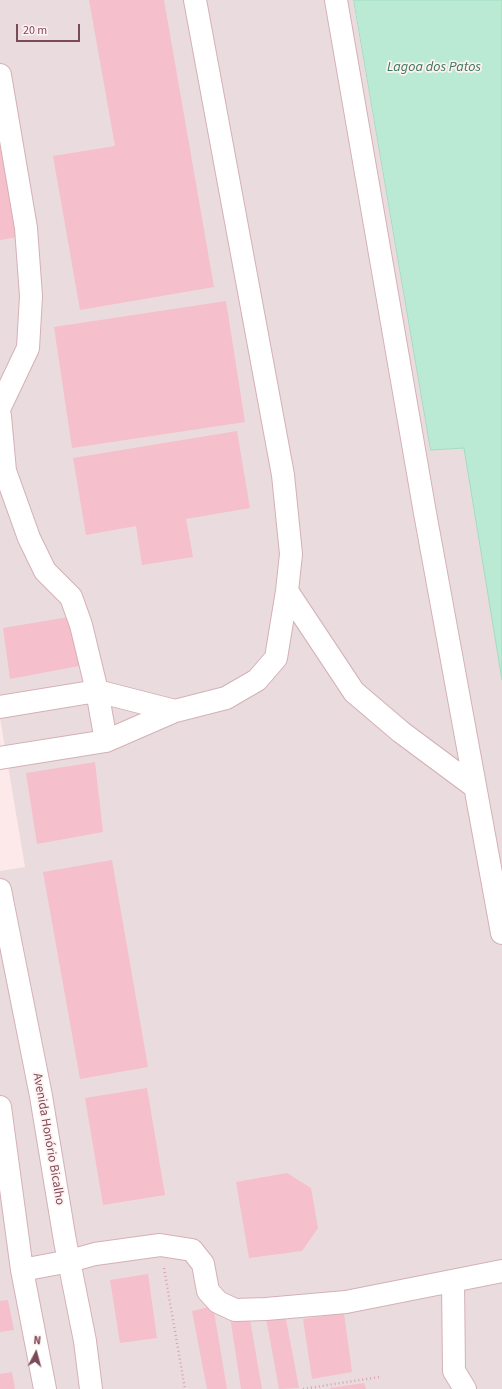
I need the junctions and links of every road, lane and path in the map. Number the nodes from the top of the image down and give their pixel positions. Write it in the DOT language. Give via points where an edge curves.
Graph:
graph roads {
  1 [pos="195,0"];
  2 [pos="336,0"];
  3 [pos="0,75"];
  4 [pos="0,407"];
  5 [pos="0,416"];
  6 [pos="287,590"];
  7 [pos="98,692"];
  8 [pos="0,707"];
  9 [pos="175,711"];
  10 [pos="106,741"];
  11 [pos="0,758"];
  12 [pos="475,787"];
  13 [pos="0,890"];
  14 [pos="502,933"];
  15 [pos="0,1107"];
  16 [pos="160,1245"];
  17 [pos="70,1261"];
  18 [pos="22,1270"];
  19 [pos="502,1271"];
  20 [pos="453,1281"];
  21 [pos="379,1377"];
  22 [pos="45,1389"];
  23 [pos="91,1389"];
  24 [pos="184,1389"];
  25 [pos="303,1389"];
  26 [pos="465,1389"];
  1 -- 6 [label="lane" via="283,475 291,554"];
  2 -- 12 [label="lane"];
  3 -- 4 [label="lane" via="26,228 31,296 28,348"];
  5 -- 7 [label="lane" via="5,471 45,571 71,597"];
  6 -- 9 [label="lane" via="276,658 257,680 226,698"];
  6 -- 12 [label="lane" via="354,692"];
  7 -- 8 [label="lane"];
  7 -- 9 [label="lane"];
  7 -- 10 [label="lane"];
  9 -- 10 [label="lane"];
  10 -- 11 [label="lane"];
  12 -- 14 [label="lane"];
  13 -- 17 [label="lane, Avenida Honório Bicalho" via="41,1096"];
  15 -- 18 [label="lane"];
  16 -- 17 [label="lane" via="95,1254"];
  16 -- 20 [label="lane" via="192,1250 203,1264 208,1291 218,1302 235,1310 346,1302"];
  16 -- 24 [label="path"];
  17 -- 18 [label="lane"];
  17 -- 23 [label="lane, Avenida Honório Bicalho"];
  18 -- 22 [label="lane"];
  19 -- 20 [label="lane"];
  20 -- 26 [label="lane" via="454,1371"];
  21 -- 25 [label="path"];
}
